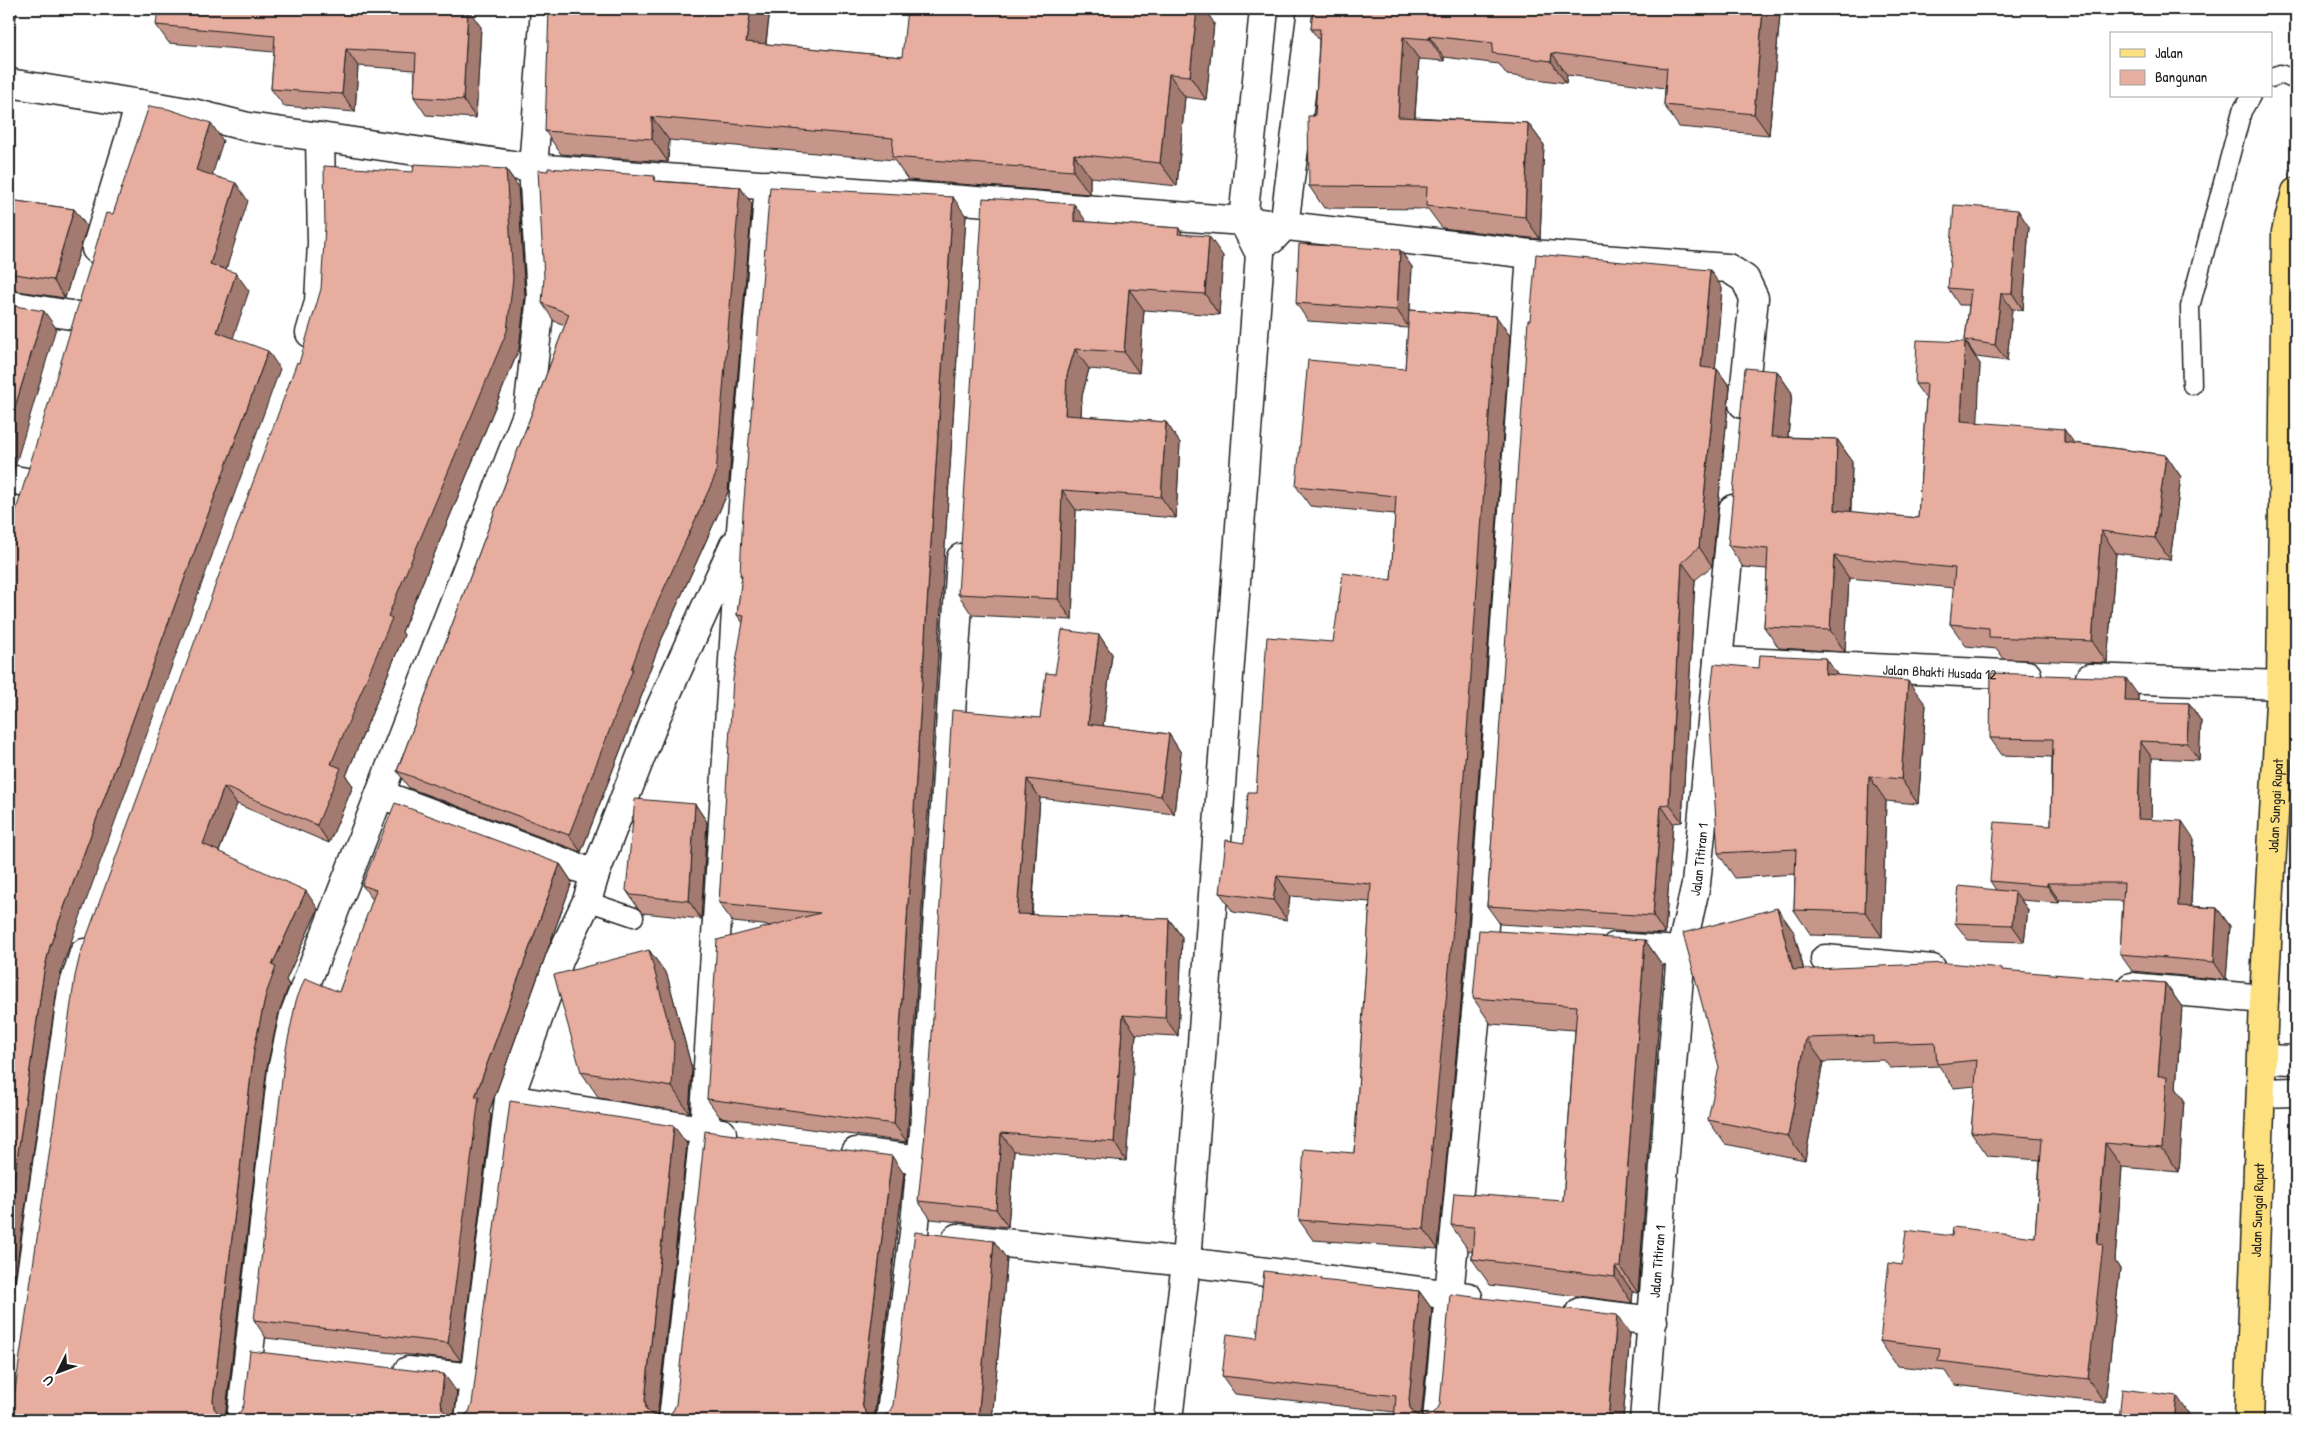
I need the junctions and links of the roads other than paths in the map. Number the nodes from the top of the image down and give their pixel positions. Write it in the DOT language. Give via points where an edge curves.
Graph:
graph roads {
  1 [pos="545,9"];
  2 [pos="1264,9"];
  3 [pos="1312,9"];
  4 [pos="2272,78"];
  5 [pos="2296,80"];
  6 [pos="9,83"];
  7 [pos="2250,98"];
  8 [pos="140,104"];
  9 [pos="320,138"];
  10 [pos="533,168"];
  11 [pos="769,185"];
  12 [pos="2296,192"];
  13 [pos="983,200"];
  14 [pos="1242,221"];
  15 [pos="1284,226"];
  16 [pos="982,230"];
  17 [pos="1260,254"];
  18 [pos="1531,254"];
  19 [pos="9,305"];
  20 [pos="77,316"];
  21 [pos="68,344"];
  22 [pos="300,361"];
  23 [pos="2192,385"];
  24 [pos="1741,425"];
  25 [pos="35,454"];
  26 [pos="17,481"];
  27 [pos="1736,484"];
  28 [pos="18,510"];
  29 [pos="741,530"];
  30 [pos="962,537"];
  31 [pos="1718,661"];
  32 [pos="2281,685"];
  33 [pos="380,794"];
  34 [pos="595,874"];
  35 [pos="587,901"];
  36 [pos="634,917"];
  37 [pos="92,930"];
  38 [pos="1483,939"];
  39 [pos="1513,941"];
  40 [pos="1592,945"];
  41 [pos="1681,951"];
  42 [pos="1825,959"];
  43 [pos="1962,972"];
  44 [pos="2108,985"];
  45 [pos="2264,999"];
  46 [pos="2263,1059"];
  47 [pos="2296,1060"];
  48 [pos="2296,1092"];
  49 [pos="2262,1093"];
  50 [pos="509,1099"];
  51 [pos="704,1131"];
  52 [pos="744,1136"];
  53 [pos="832,1148"];
  54 [pos="921,1160"];
  55 [pos="914,1233"];
  56 [pos="1186,1262"];
  57 [pos="1450,1295"];
  58 [pos="1489,1300"];
  59 [pos="1556,1309"];
  60 [pos="1653,1321"];
  61 [pos="249,1352"];
  62 [pos="278,1355"];
  63 [pos="386,1368"];
  64 [pos="474,1378"];
  65 [pos="10,1420"];
  66 [pos="241,1420"];
  67 [pos="469,1420"];
  68 [pos="673,1420"];
  69 [pos="890,1420"];
  70 [pos="1168,1420"];
  71 [pos="1438,1420"];
  72 [pos="1644,1420"];
  73 [pos="2249,1420"];
  1 -- 10 [label="street"];
  2 -- 14 [label="street"];
  3 -- 15 [label="street"];
  4 -- 5 [label="lane" via="2280,74"];
  6 -- 8 [label="street"];
  7 -- 23 [label="lane" via="2242,111 2190,307"];
  8 -- 9 [label="street" via="248,127"];
  8 -- 20 [label="street"];
  9 -- 10 [label="street"];
  9 -- 22 [label="street" via="322,243 319,302"];
  10 -- 11 [label="street"];
  10 -- 33 [label="street" via="541,296 528,412"];
  11 -- 13 [label="street"];
  11 -- 29 [label="street"];
  12 -- 32 [label="main road, Jalan Sungai Rupat" via="2286,232"];
  13 -- 14 [label="street"];
  13 -- 16 [label="street"];
  14 -- 15 [label="street"];
  14 -- 17 [label="street"];
  15 -- 17 [label="street"];
  15 -- 18 [label="street"];
  17 -- 56 [label="street"];
  18 -- 24 [label="street" via="1728,268 1745,279 1754,298"];
  18 -- 38 [label="street"];
  19 -- 20 [label="street"];
  20 -- 21 [label="street"];
  25 -- 26 [label="street"];
  26 -- 28 [label="street"];
  27 -- 31 [label="street, Jalan Titiran 1"];
  29 -- 34 [label="street" via="657,716"];
  29 -- 51 [label="street"];
  30 -- 54 [label="street"];
  31 -- 32 [label="street, Jalan Bhakti Husada 12"];
  31 -- 41 [label="street, Jalan Titiran 1" via="1696,884"];
  32 -- 45 [label="main road, Jalan Sungai Rupat"];
  33 -- 34 [label="street"];
  33 -- 61 [label="street" via="294,1015 282,1070"];
  34 -- 35 [label="street"];
  35 -- 36 [label="lane"];
  35 -- 50 [label="street" via="560,958"];
  37 -- 65 [label="street" via="72,992"];
  38 -- 39 [label="street"];
  38 -- 57 [label="street"];
  40 -- 41 [label="street"];
  41 -- 60 [label="street, Jalan Titiran 1"];
  42 -- 43 [label="street"];
  44 -- 45 [label="street"];
  45 -- 46 [label="main road, Jalan Sungai Rupat"];
  46 -- 47 [label="street"];
  46 -- 49 [label="main road, Jalan Sungai Rupat"];
  48 -- 49 [label="street"];
  49 -- 73 [label="main road, Jalan Sungai Rupat"];
  50 -- 51 [label="street"];
  50 -- 64 [label="street"];
  51 -- 52 [label="street"];
  51 -- 68 [label="street"];
  53 -- 54 [label="street"];
  54 -- 55 [label="street"];
  55 -- 56 [label="street"];
  55 -- 69 [label="street"];
  56 -- 57 [label="street"];
  56 -- 70 [label="street"];
  57 -- 58 [label="street"];
  57 -- 71 [label="street"];
  59 -- 60 [label="street"];
  60 -- 72 [label="street, Jalan Titiran 1"];
  61 -- 62 [label="street"];
  61 -- 66 [label="street"];
  63 -- 64 [label="street"];
  64 -- 67 [label="street"];
}
